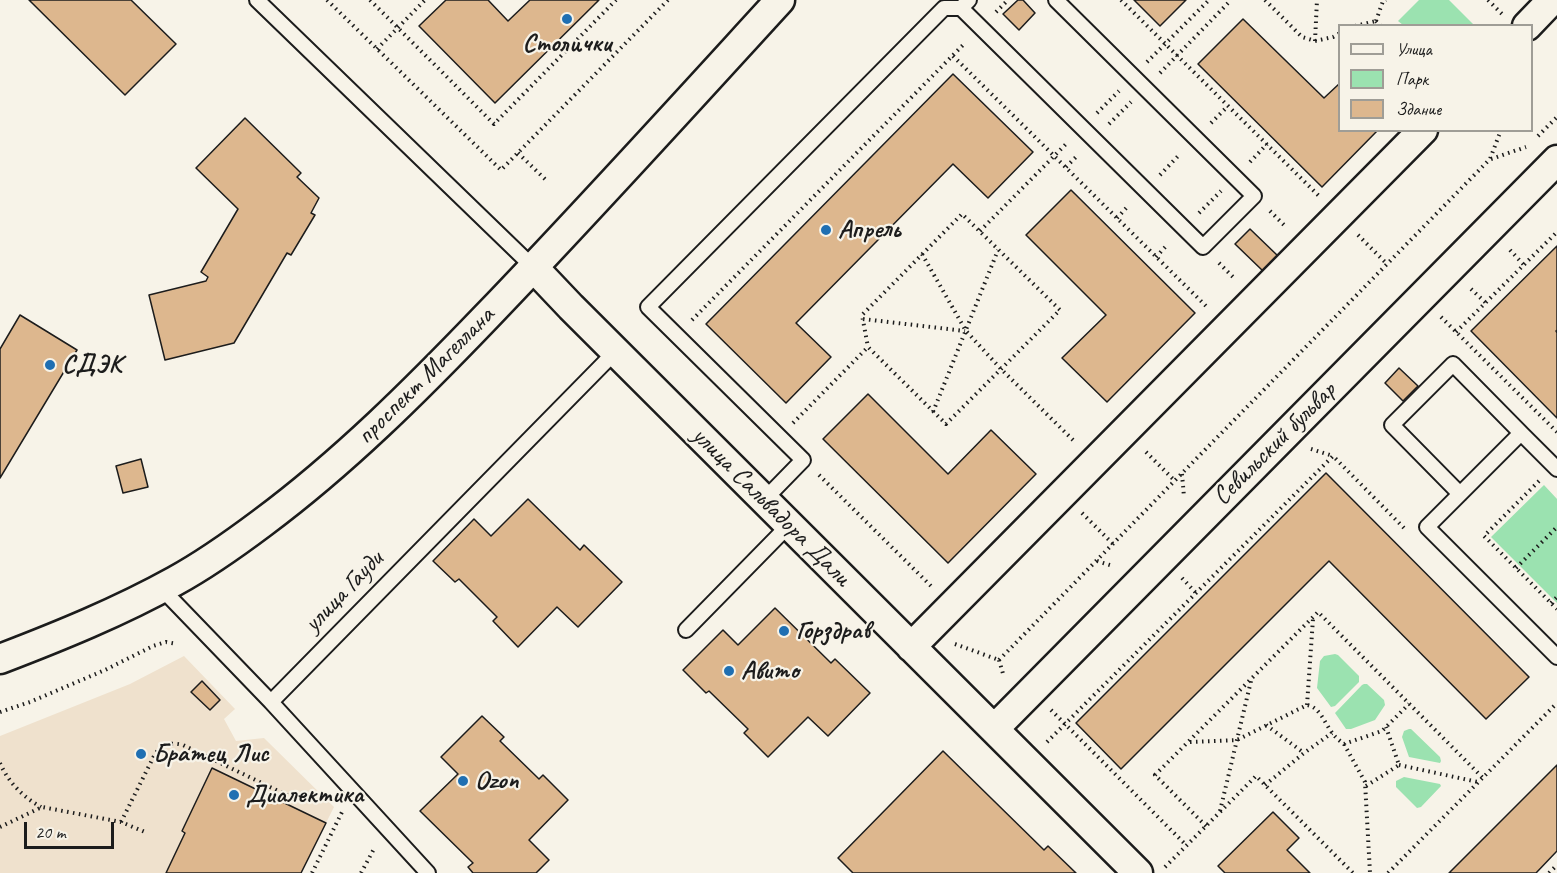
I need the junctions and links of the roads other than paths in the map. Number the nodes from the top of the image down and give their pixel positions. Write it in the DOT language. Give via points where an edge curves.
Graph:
graph roads {
  1 [pos="257,0"];
  2 [pos="780,0"];
  3 [pos="1056,0"];
  4 [pos="1552,0"];
  5 [pos="965,4"];
  6 [pos="1529,24"];
  7 [pos="1421,132"];
  8 [pos="1557,160"];
  9 [pos="534,268"];
  10 [pos="615,352"];
  11 [pos="1521,433"];
  12 [pos="1557,469"];
  13 [pos="1460,494"];
  14 [pos="764,500"];
  15 [pos="789,525"];
  16 [pos="161,588"];
  17 [pos="686,630"];
  18 [pos="918,640"];
  19 [pos="1557,657"];
  20 [pos="0,659"];
  21 [pos="271,702"];
  22 [pos="994,729"];
  23 [pos="1150,872"];
  24 [pos="428,873"];
  1 -- 9 [label="lane"];
  2 -- 9 [label="street, проспект Магеллана"];
  3 -- 5 [label="lane" via="1254,196 1203,248 981,27"];
  4 -- 6 [label="street"];
  5 -- 14 [label="lane" via="944,8 648,307 803,460"];
  7 -- 18 [label="street"];
  8 -- 22 [label="street, Севильский бульвар"];
  9 -- 10 [label="street, улица Сальвадора Дали"];
  9 -- 16 [label="street, проспект Магеллана" via="427,379 344,457 237,542"];
  10 -- 14 [label="street, улица Сальвадора Дали"];
  10 -- 21 [label="lane, улица Гауди"];
  11 -- 12 [label="lane"];
  11 -- 13 [label="lane"];
  11 -- 13 [label="lane" via="1453,364 1392,425"];
  13 -- 19 [label="lane" via="1427,527"];
  14 -- 15 [label="street, улица Сальвадора Дали"];
  15 -- 17 [label="lane"];
  15 -- 18 [label="street, улица Сальвадора Дали"];
  16 -- 20 [label="street, проспект Магеллана" via="108,616"];
  16 -- 21 [label="lane"];
  18 -- 22 [label="street, улица Сальвадора Дали"];
  21 -- 24 [label="lane"];
  22 -- 23 [label="street, улица Сальвадора Дали"];
}
